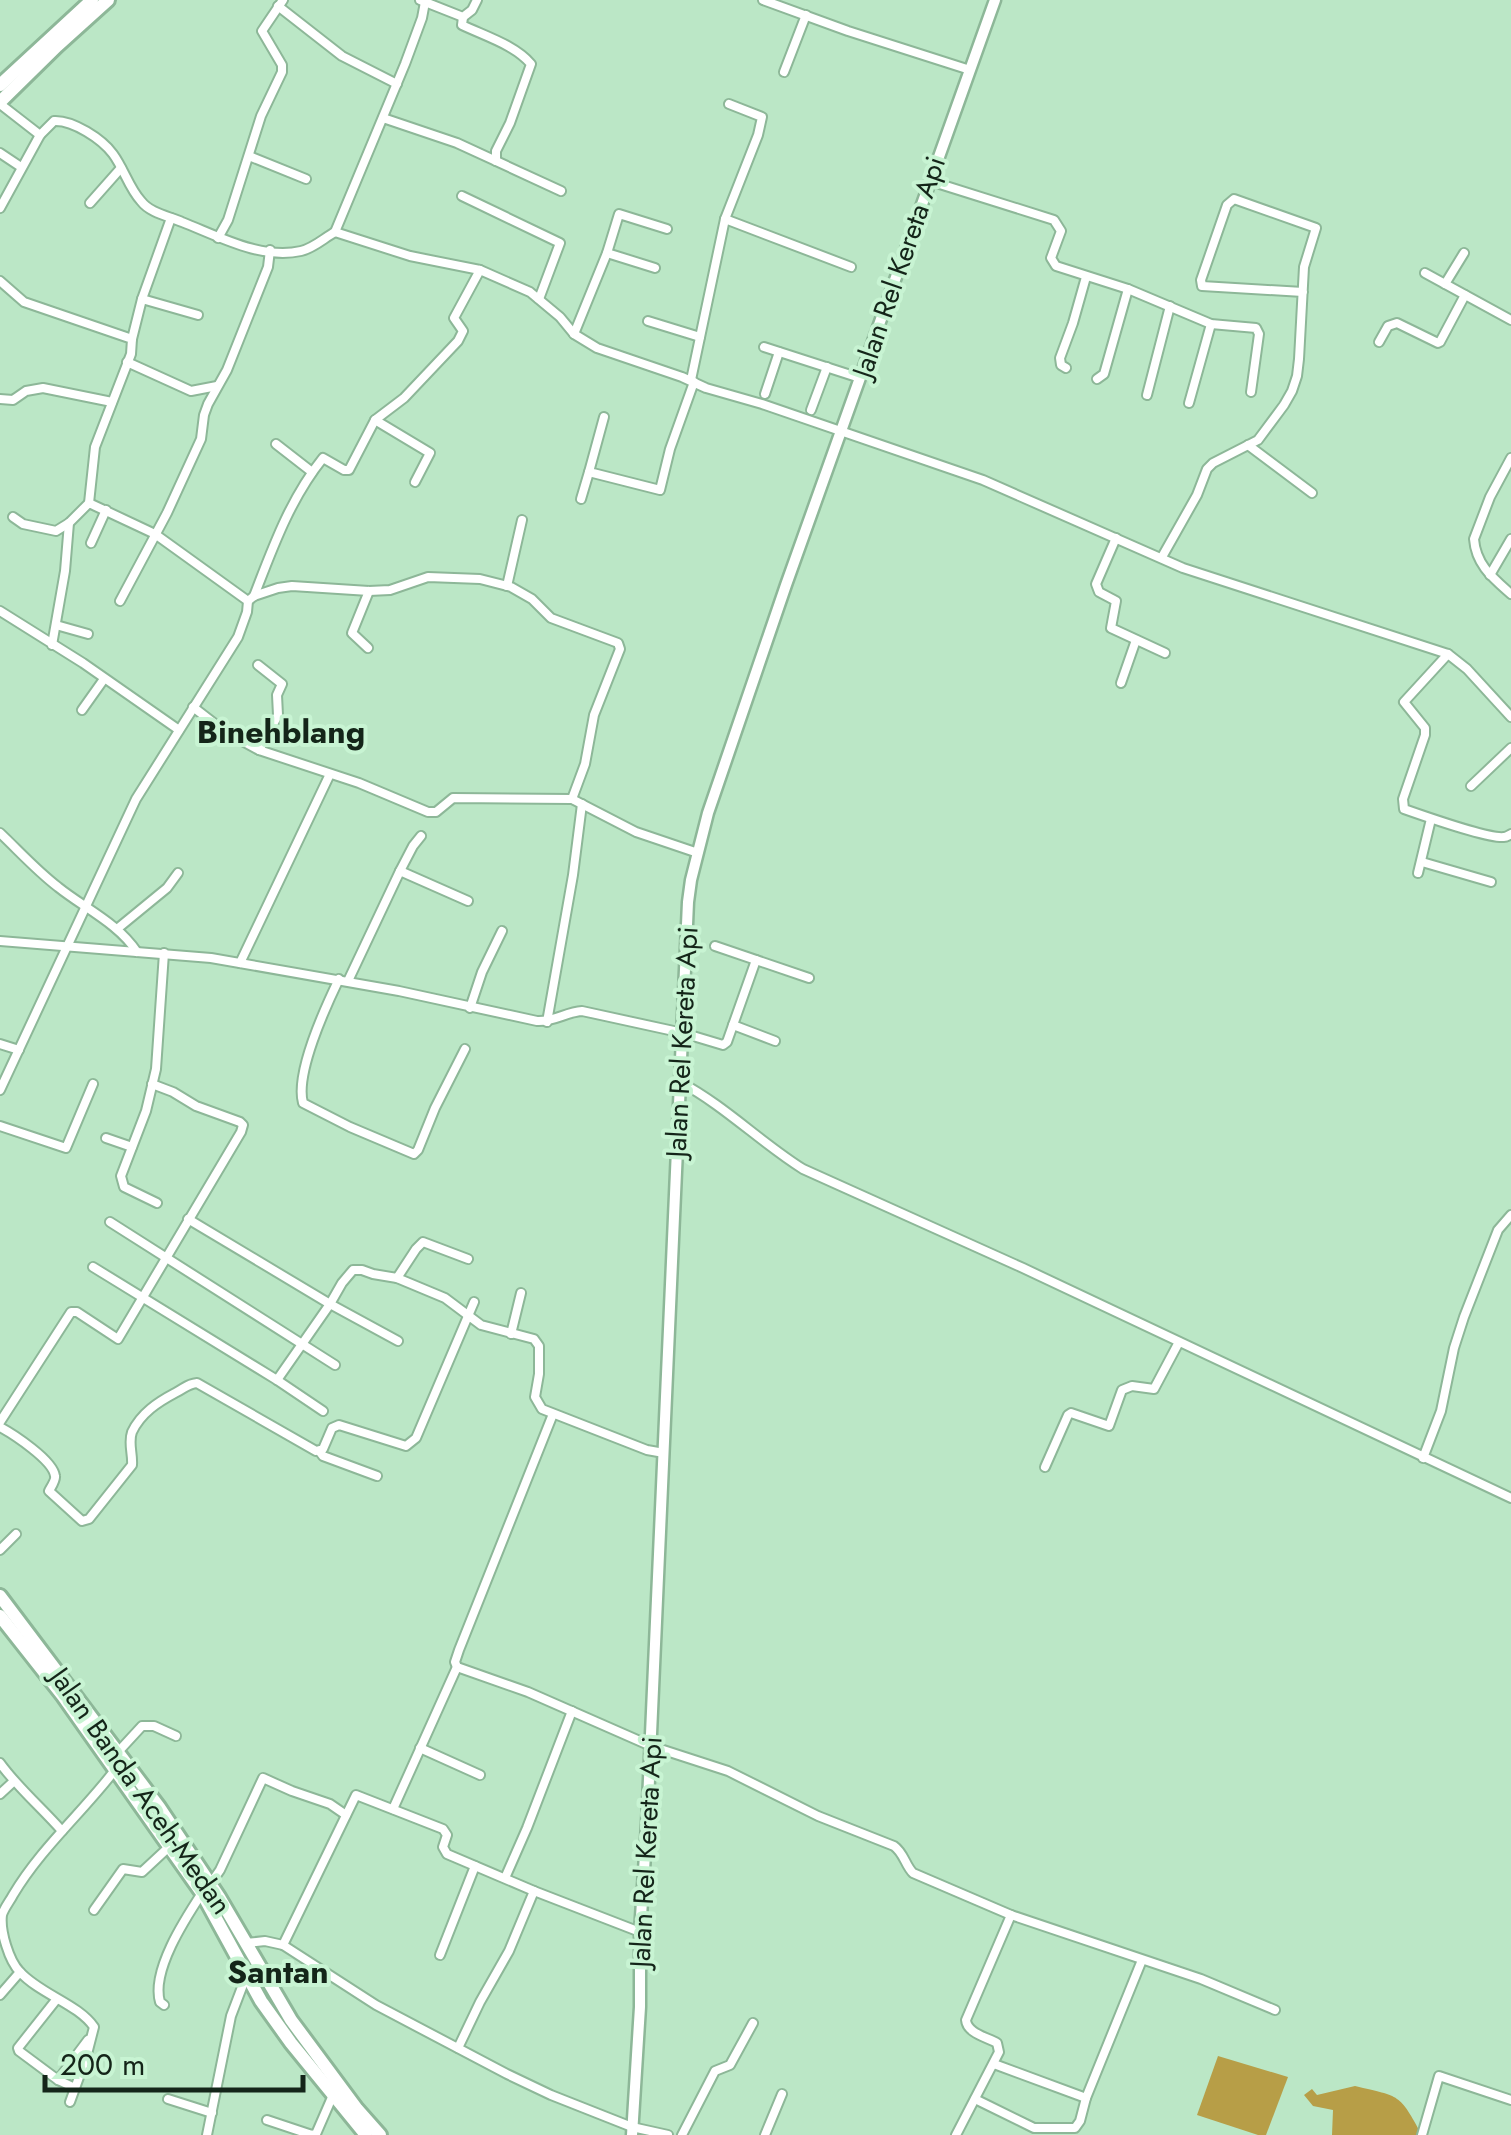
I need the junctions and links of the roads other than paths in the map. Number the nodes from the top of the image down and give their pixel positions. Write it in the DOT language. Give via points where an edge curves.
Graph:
graph roads {
  1 [pos="477,0"];
  2 [pos="763,0"];
  3 [pos="808,0"];
  4 [pos="995,0"];
  5 [pos="422,1"];
  6 [pos="98,2"];
  7 [pos="280,3"];
  8 [pos="805,15"];
  9 [pos="463,17"];
  10 [pos="970,70"];
  11 [pos="784,72"];
  12 [pos="397,84"];
  13 [pos="0,85"];
  14 [pos="0,103"];
  15 [pos="729,104"];
  16 [pos="383,118"];
  17 [pos="40,135"];
  18 [pos="0,153"];
  19 [pos="249,156"];
  20 [pos="496,161"];
  21 [pos="21,167"];
  22 [pos="121,168"];
  23 [pos="306,179"];
  24 [pos="930,180"];
  25 [pos="561,191"];
  26 [pos="462,196"];
  27 [pos="90,203"];
  28 [pos="0,208"];
  29 [pos="171,218"];
  30 [pos="725,219"];
  31 [pos="667,229"];
  32 [pos="335,232"];
  33 [pos="218,238"];
  34 [pos="270,250"];
  35 [pos="607,253"];
  36 [pos="1464,253"];
  37 [pos="852,267"];
  38 [pos="655,268"];
  39 [pos="480,270"];
  40 [pos="1425,273"];
  41 [pos="1086,277"];
  42 [pos="0,282"];
  43 [pos="1446,284"];
  44 [pos="1128,289"];
  45 [pos="1303,292"];
  46 [pos="1465,295"];
  47 [pos="142,298"];
  48 [pos="540,299"];
  49 [pos="1170,306"];
  50 [pos="198,315"];
  51 [pos="1511,320"];
  52 [pos="648,321"];
  53 [pos="1211,324"];
  54 [pos="574,334"];
  55 [pos="700,337"];
  56 [pos="132,339"];
  57 [pos="1379,342"];
  58 [pos="764,346"];
  59 [pos="779,352"];
  60 [pos="126,362"];
  61 [pos="827,368"];
  62 [pos="1066,368"];
  63 [pos="860,378"];
  64 [pos="1097,379"];
  65 [pos="693,381"];
  66 [pos="217,386"];
  67 [pos="1251,392"];
  68 [pos="765,394"];
  69 [pos="1147,395"];
  70 [pos="0,399"];
  71 [pos="112,402"];
  72 [pos="1189,402"];
  73 [pos="812,410"];
  74 [pos="604,417"];
  75 [pos="375,420"];
  76 [pos="842,431"];
  77 [pos="276,444"];
  78 [pos="1248,446"];
  79 [pos="1511,458"];
  80 [pos="312,472"];
  81 [pos="589,472"];
  82 [pos="416,482"];
  83 [pos="1312,493"];
  84 [pos="581,499"];
  85 [pos="89,503"];
  86 [pos="106,510"];
  87 [pos="13,517"];
  88 [pos="522,520"];
  89 [pos="70,524"];
  90 [pos="154,534"];
  91 [pos="1116,538"];
  92 [pos="1511,539"];
  93 [pos="90,542"];
  94 [pos="1162,557"];
  95 [pos="1490,575"];
  96 [pos="508,586"];
  97 [pos="370,590"];
  98 [pos="1511,594"];
  99 [pos="251,599"];
  100 [pos="120,601"];
  101 [pos="0,611"];
  102 [pos="56,625"];
  103 [pos="88,634"];
  104 [pos="1136,640"];
  105 [pos="52,644"];
  106 [pos="368,648"];
  107 [pos="1166,653"];
  108 [pos="1448,654"];
  109 [pos="258,665"];
  110 [pos="104,679"];
  111 [pos="1122,683"];
  112 [pos="193,707"];
  113 [pos="82,710"];
  114 [pos="1511,717"];
  115 [pos="179,730"];
  116 [pos="1511,748"];
  117 [pos="259,750"];
  118 [pos="330,774"];
  119 [pos="1470,786"];
  120 [pos="572,798"];
  121 [pos="582,804"];
  122 [pos="1431,819"];
  123 [pos="0,832"];
  124 [pos="1511,834"];
  125 [pos="421,836"];
  126 [pos="698,854"];
  127 [pos="1422,862"];
  128 [pos="400,871"];
  129 [pos="178,873"];
  130 [pos="1418,873"];
  131 [pos="1491,882"];
  132 [pos="468,901"];
  133 [pos="87,906"];
  134 [pos="116,929"];
  135 [pos="502,931"];
  136 [pos="0,941"];
  137 [pos="68,946"];
  138 [pos="715,946"];
  139 [pos="137,952"];
  140 [pos="164,953"];
  141 [pos="756,960"];
  142 [pos="240,963"];
  143 [pos="810,978"];
  144 [pos="343,980"];
  145 [pos="470,1008"];
  146 [pos="547,1022"];
  147 [pos="733,1025"];
  148 [pos="683,1032"];
  149 [pos="776,1042"];
  150 [pos="0,1044"];
  151 [pos="464,1049"];
  152 [pos="19,1050"];
  153 [pos="680,1082"];
  154 [pos="93,1084"];
  155 [pos="152,1084"];
  156 [pos="0,1090"];
  157 [pos="0,1126"];
  158 [pos="106,1138"];
  159 [pos="132,1147"];
  160 [pos="157,1203"];
  161 [pos="1511,1215"];
  162 [pos="188,1219"];
  163 [pos="110,1222"];
  164 [pos="167,1257"];
  165 [pos="468,1258"];
  166 [pos="93,1267"];
  167 [pos="397,1278"];
  168 [pos="521,1292"];
  169 [pos="142,1297"];
  170 [pos="474,1302"];
  171 [pos="330,1304"];
  172 [pos="468,1313"];
  173 [pos="511,1334"];
  174 [pos="398,1341"];
  175 [pos="1178,1342"];
  176 [pos="302,1344"];
  177 [pos="335,1364"];
  178 [pos="277,1380"];
  179 [pos="323,1411"];
  180 [pos="552,1414"];
  181 [pos="0,1424"];
  182 [pos="320,1452"];
  183 [pos="664,1452"];
  184 [pos="1423,1458"];
  185 [pos="1045,1467"];
  186 [pos="377,1476"];
  187 [pos="1511,1498"];
  188 [pos="16,1534"];
  189 [pos="0,1550"];
  190 [pos="0,1596"];
  191 [pos="0,1616"];
  192 [pos="457,1668"];
  193 [pos="572,1711"];
  194 [pos="176,1736"];
  195 [pos="651,1746"];
  196 [pos="420,1748"];
  197 [pos="118,1752"];
  198 [pos="0,1763"];
  199 [pos="115,1770"];
  200 [pos="480,1775"];
  201 [pos="13,1782"];
  202 [pos="0,1794"];
  203 [pos="393,1808"];
  204 [pos="346,1815"];
  205 [pos="62,1832"];
  206 [pos="170,1846"];
  207 [pos="475,1866"];
  208 [pos="505,1878"];
  209 [pos="206,1888"];
  210 [pos="534,1891"];
  211 [pos="94,1910"];
  212 [pos="1012,1915"];
  213 [pos="640,1932"];
  214 [pos="1,1935"];
  215 [pos="246,1943"];
  216 [pos="283,1945"];
  217 [pos="440,1955"];
  218 [pos="1142,1960"];
  219 [pos="20,1972"];
  220 [pos="247,1974"];
  221 [pos="0,1994"];
  222 [pos="56,2000"];
  223 [pos="164,2005"];
  224 [pos="1274,2010"];
  225 [pos="753,2023"];
  226 [pos="94,2033"];
  227 [pos="458,2048"];
  228 [pos="994,2064"];
  229 [pos="58,2080"];
  230 [pos="76,2088"];
  231 [pos="332,2094"];
  232 [pos="782,2094"];
  233 [pos="168,2098"];
  234 [pos="1086,2098"];
  235 [pos="975,2099"];
  236 [pos="1511,2100"];
  237 [pos="70,2102"];
  238 [pos="212,2113"];
  239 [pos="267,2120"];
  240 [pos="632,2131"];
  241 [pos="1075,2131"];
  242 [pos="208,2135"];
  243 [pos="366,2135"];
  244 [pos="380,2135"];
  245 [pos="668,2135"];
  246 [pos="682,2135"];
  247 [pos="765,2135"];
  248 [pos="956,2135"];
  249 [pos="1422,2135"];
  1 -- 9 [label="street"];
  2 -- 8 [label="street"];
  3 -- 8 [label="street"];
  4 -- 10 [label="main road, Jalan Rel Kereta Api"];
  5 -- 9 [label="street"];
  5 -- 12 [label="street"];
  6 -- 13 [label="highway"];
  6 -- 14 [label="highway"];
  7 -- 12 [label="street" via="342,56"];
  7 -- 19 [label="street" via="262,31 282,72"];
  8 -- 10 [label="street"];
  8 -- 11 [label="street"];
  9 -- 20 [label="street" via="462,25 531,64"];
  10 -- 24 [label="main road, Jalan Rel Kereta Api"];
  12 -- 16 [label="street"];
  14 -- 17 [label="street"];
  15 -- 30 [label="street" via="762,118"];
  16 -- 20 [label="street"];
  16 -- 32 [label="street"];
  17 -- 21 [label="street"];
  17 -- 22 [label="street" via="54,121 70,123 106,147"];
  18 -- 21 [label="street"];
  19 -- 23 [label="street"];
  19 -- 33 [label="street"];
  20 -- 25 [label="street"];
  21 -- 28 [label="street"];
  22 -- 27 [label="street"];
  22 -- 29 [label="street" via="142,203"];
  24 -- 41 [label="street" via="1054,220 1061,231 1052,264"];
  24 -- 63 [label="main road, Jalan Rel Kereta Api"];
  26 -- 48 [label="street" via="560,243"];
  29 -- 33 [label="street"];
  29 -- 47 [label="street"];
  30 -- 37 [label="street"];
  30 -- 55 [label="street"];
  31 -- 35 [label="street" via="619,214"];
  32 -- 34 [label="street" via="302,250"];
  32 -- 39 [label="street"];
  33 -- 34 [label="street"];
  34 -- 66 [label="street"];
  35 -- 38 [label="street"];
  35 -- 54 [label="street"];
  36 -- 43 [label="street"];
  39 -- 48 [label="street"];
  39 -- 75 [label="street" via="454,318 463,334"];
  40 -- 43 [label="street"];
  41 -- 44 [label="street"];
  41 -- 62 [label="street" via="1060,358"];
  42 -- 56 [label="street" via="24,302"];
  43 -- 46 [label="street"];
  44 -- 49 [label="street"];
  44 -- 64 [label="street"];
  45 -- 45 [label="street" via="1202,286 1234,199 1316,228"];
  45 -- 78 [label="street" via="1292,390"];
  46 -- 51 [label="street"];
  46 -- 57 [label="street" via="1438,343 1397,324"];
  47 -- 50 [label="street"];
  47 -- 56 [label="street"];
  48 -- 54 [label="street"];
  49 -- 53 [label="street"];
  49 -- 69 [label="street"];
  52 -- 55 [label="street"];
  53 -- 67 [label="street" via="1258,331"];
  53 -- 72 [label="street"];
  54 -- 65 [label="street"];
  55 -- 65 [label="street"];
  56 -- 60 [label="street"];
  58 -- 59 [label="street"];
  59 -- 61 [label="street"];
  59 -- 68 [label="street"];
  60 -- 66 [label="street" via="190,390"];
  60 -- 71 [label="street"];
  61 -- 63 [label="street"];
  61 -- 73 [label="street"];
  63 -- 76 [label="main road, Jalan Rel Kereta Api"];
  65 -- 76 [label="street"];
  65 -- 81 [label="street" via="660,490"];
  66 -- 90 [label="street" via="201,439"];
  70 -- 71 [label="street" via="42,388"];
  71 -- 85 [label="street" via="95,447"];
  74 -- 81 [label="street"];
  75 -- 80 [label="street" via="349,470 324,458"];
  75 -- 82 [label="street" via="430,453"];
  76 -- 91 [label="street" via="983,480"];
  76 -- 126 [label="main road, Jalan Rel Kereta Api"];
  77 -- 80 [label="street"];
  78 -- 83 [label="street"];
  78 -- 94 [label="street" via="1207,470"];
  79 -- 95 [label="street" via="1474,539"];
  80 -- 99 [label="street" via="284,516"];
  81 -- 84 [label="street"];
  85 -- 86 [label="street"];
  85 -- 89 [label="street"];
  86 -- 90 [label="street"];
  86 -- 93 [label="street"];
  87 -- 89 [label="street" via="52,532"];
  88 -- 96 [label="street"];
  89 -- 102 [label="street"];
  90 -- 99 [label="street"];
  90 -- 100 [label="street"];
  91 -- 94 [label="street"];
  91 -- 104 [label="street" via="1096,587 1116,601 1112,630"];
  92 -- 95 [label="street"];
  94 -- 108 [label="street"];
  95 -- 98 [label="street"];
  96 -- 97 [label="street" via="446,576"];
  96 -- 120 [label="street" via="551,618 620,646"];
  97 -- 99 [label="street" via="292,586"];
  97 -- 106 [label="street" via="352,633"];
  99 -- 112 [label="street" via="238,636"];
  101 -- 105 [label="street"];
  102 -- 103 [label="street"];
  102 -- 105 [label="street"];
  104 -- 107 [label="street"];
  104 -- 111 [label="street"];
  105 -- 110 [label="street"];
  108 -- 114 [label="street"];
  108 -- 122 [label="street" via="1404,702 1426,735 1402,806"];
  109 -- 117 [label="street" via="282,684 278,715"];
  110 -- 113 [label="street"];
  110 -- 115 [label="street"];
  112 -- 115 [label="street"];
  112 -- 117 [label="street"];
  115 -- 133 [label="street" via="136,799"];
  116 -- 119 [label="street"];
  117 -- 118 [label="street"];
  118 -- 120 [label="street" via="433,812 453,798"];
  118 -- 142 [label="street"];
  120 -- 121 [label="street"];
  121 -- 126 [label="street"];
  121 -- 146 [label="street"];
  122 -- 124 [label="street"];
  122 -- 127 [label="street"];
  123 -- 133 [label="street"];
  125 -- 128 [label="street"];
  126 -- 148 [label="main road, Jalan Rel Kereta Api" via="688,902"];
  127 -- 130 [label="street"];
  127 -- 131 [label="street"];
  128 -- 132 [label="street"];
  128 -- 144 [label="street"];
  129 -- 134 [label="street"];
  133 -- 134 [label="street"];
  133 -- 137 [label="street"];
  134 -- 139 [label="street"];
  135 -- 145 [label="street"];
  136 -- 137 [label="street"];
  137 -- 139 [label="street"];
  137 -- 152 [label="street"];
  138 -- 141 [label="street"];
  139 -- 140 [label="street"];
  140 -- 142 [label="street"];
  140 -- 155 [label="street"];
  141 -- 143 [label="street"];
  141 -- 147 [label="street"];
  142 -- 144 [label="street"];
  144 -- 145 [label="street"];
  144 -- 151 [label="street" via="309,1055 303,1103 416,1153"];
  145 -- 146 [label="street"];
  146 -- 148 [label="street" via="582,1011"];
  147 -- 148 [label="street" via="723,1045"];
  147 -- 149 [label="street"];
  148 -- 153 [label="main road, Jalan Rel Kereta Api"];
  150 -- 152 [label="street"];
  152 -- 156 [label="street"];
  153 -- 175 [label="street" via="803,1169"];
  153 -- 183 [label="main road, Jalan Rel Kereta Api"];
  154 -- 157 [label="street" via="66,1148"];
  155 -- 159 [label="street"];
  155 -- 162 [label="street" via="243,1125"];
  158 -- 159 [label="street"];
  159 -- 160 [label="street" via="122,1185"];
  161 -- 184 [label="street" via="1498,1230 1464,1317"];
  162 -- 164 [label="street"];
  162 -- 171 [label="street"];
  163 -- 164 [label="street"];
  164 -- 169 [label="street"];
  164 -- 176 [label="street"];
  165 -- 167 [label="street" via="423,1242"];
  166 -- 169 [label="street"];
  167 -- 171 [label="street" via="357,1269"];
  167 -- 172 [label="street"];
  168 -- 173 [label="street"];
  169 -- 178 [label="street"];
  169 -- 181 [label="street" via="118,1338 77,1312 68,1314"];
  170 -- 172 [label="street"];
  171 -- 174 [label="street"];
  171 -- 176 [label="street"];
  172 -- 173 [label="street" via="482,1326"];
  172 -- 182 [label="street" via="411,1443 401,1446 338,1424"];
  173 -- 180 [label="street" via="539,1346 534,1397"];
  175 -- 184 [label="street"];
  175 -- 185 [label="street" via="1154,1389 1122,1390 1109,1426 1068,1414"];
  176 -- 177 [label="street"];
  176 -- 178 [label="street"];
  178 -- 179 [label="street"];
  180 -- 183 [label="street"];
  180 -- 192 [label="street"];
  181 -- 182 [label="street" via="42,1459 56,1478 49,1491 82,1521 132,1465 130,1444 138,1424 160,1400 190,1383"];
  182 -- 186 [label="street"];
  183 -- 195 [label="main road, Jalan Rel Kereta Api"];
  184 -- 187 [label="street"];
  188 -- 189 [label="street"];
  190 -- 197 [label="highway, Jalan Banda Aceh-Medan"];
  191 -- 199 [label="highway, Jalan Banda Aceh-Medan"];
  192 -- 193 [label="street"];
  192 -- 196 [label="street"];
  193 -- 195 [label="street"];
  193 -- 208 [label="street"];
  194 -- 197 [label="street" via="142,1726"];
  195 -- 212 [label="street" via="728,1771 894,1846 914,1874"];
  195 -- 213 [label="main road, Jalan Rel Kereta Api"];
  196 -- 200 [label="street"];
  196 -- 203 [label="street"];
  197 -- 209 [label="highway, Jalan Banda Aceh-Medan" via="160,1807"];
  198 -- 201 [label="street"];
  199 -- 205 [label="street"];
  199 -- 206 [label="highway, Jalan Banda Aceh-Medan"];
  201 -- 202 [label="street"];
  201 -- 205 [label="street"];
  203 -- 204 [label="street" via="357,1795"];
  203 -- 207 [label="street" via="443,1829 445,1852"];
  204 -- 209 [label="street" via="263,1778"];
  204 -- 216 [label="street"];
  205 -- 214 [label="street" via="9,1902"];
  206 -- 209 [label="highway, Jalan Banda Aceh-Medan"];
  206 -- 211 [label="street" via="142,1872 123,1869"];
  207 -- 208 [label="street"];
  207 -- 217 [label="street"];
  208 -- 210 [label="street"];
  209 -- 215 [label="highway, Jalan Banda Aceh-Medan"];
  209 -- 220 [label="highway, Jalan Banda Aceh-Medan"];
  209 -- 223 [label="street" via="167,1958 157,1990"];
  210 -- 213 [label="street"];
  210 -- 227 [label="street"];
  212 -- 218 [label="street"];
  212 -- 228 [label="street" via="966,2020 997,2043"];
  213 -- 240 [label="main road, Jalan Rel Kereta Api"];
  214 -- 219 [label="street"];
  215 -- 216 [label="street"];
  215 -- 244 [label="highway, Jalan Banda Aceh-Medan" via="291,2020"];
  216 -- 227 [label="street"];
  218 -- 224 [label="street"];
  218 -- 234 [label="street"];
  219 -- 221 [label="street"];
  219 -- 222 [label="street"];
  220 -- 231 [label="highway, Jalan Banda Aceh-Medan"];
  220 -- 238 [label="street" via="231,2016"];
  222 -- 226 [label="street" via="90,2022"];
  222 -- 229 [label="street" via="18,2050"];
  225 -- 246 [label="street" via="730,2065 715,2070"];
  226 -- 229 [label="street"];
  226 -- 230 [label="street"];
  227 -- 240 [label="street"];
  228 -- 234 [label="street"];
  228 -- 235 [label="street"];
  229 -- 230 [label="street"];
  230 -- 237 [label="street"];
  231 -- 239 [label="street" via="316,2134"];
  231 -- 243 [label="highway, Jalan Banda Aceh-Medan"];
  232 -- 247 [label="street"];
  233 -- 238 [label="street"];
  234 -- 241 [label="street"];
  235 -- 241 [label="street" via="1034,2128"];
  235 -- 248 [label="street"];
  236 -- 249 [label="street" via="1439,2076"];
  238 -- 242 [label="street"];
  240 -- 245 [label="street"];
}
